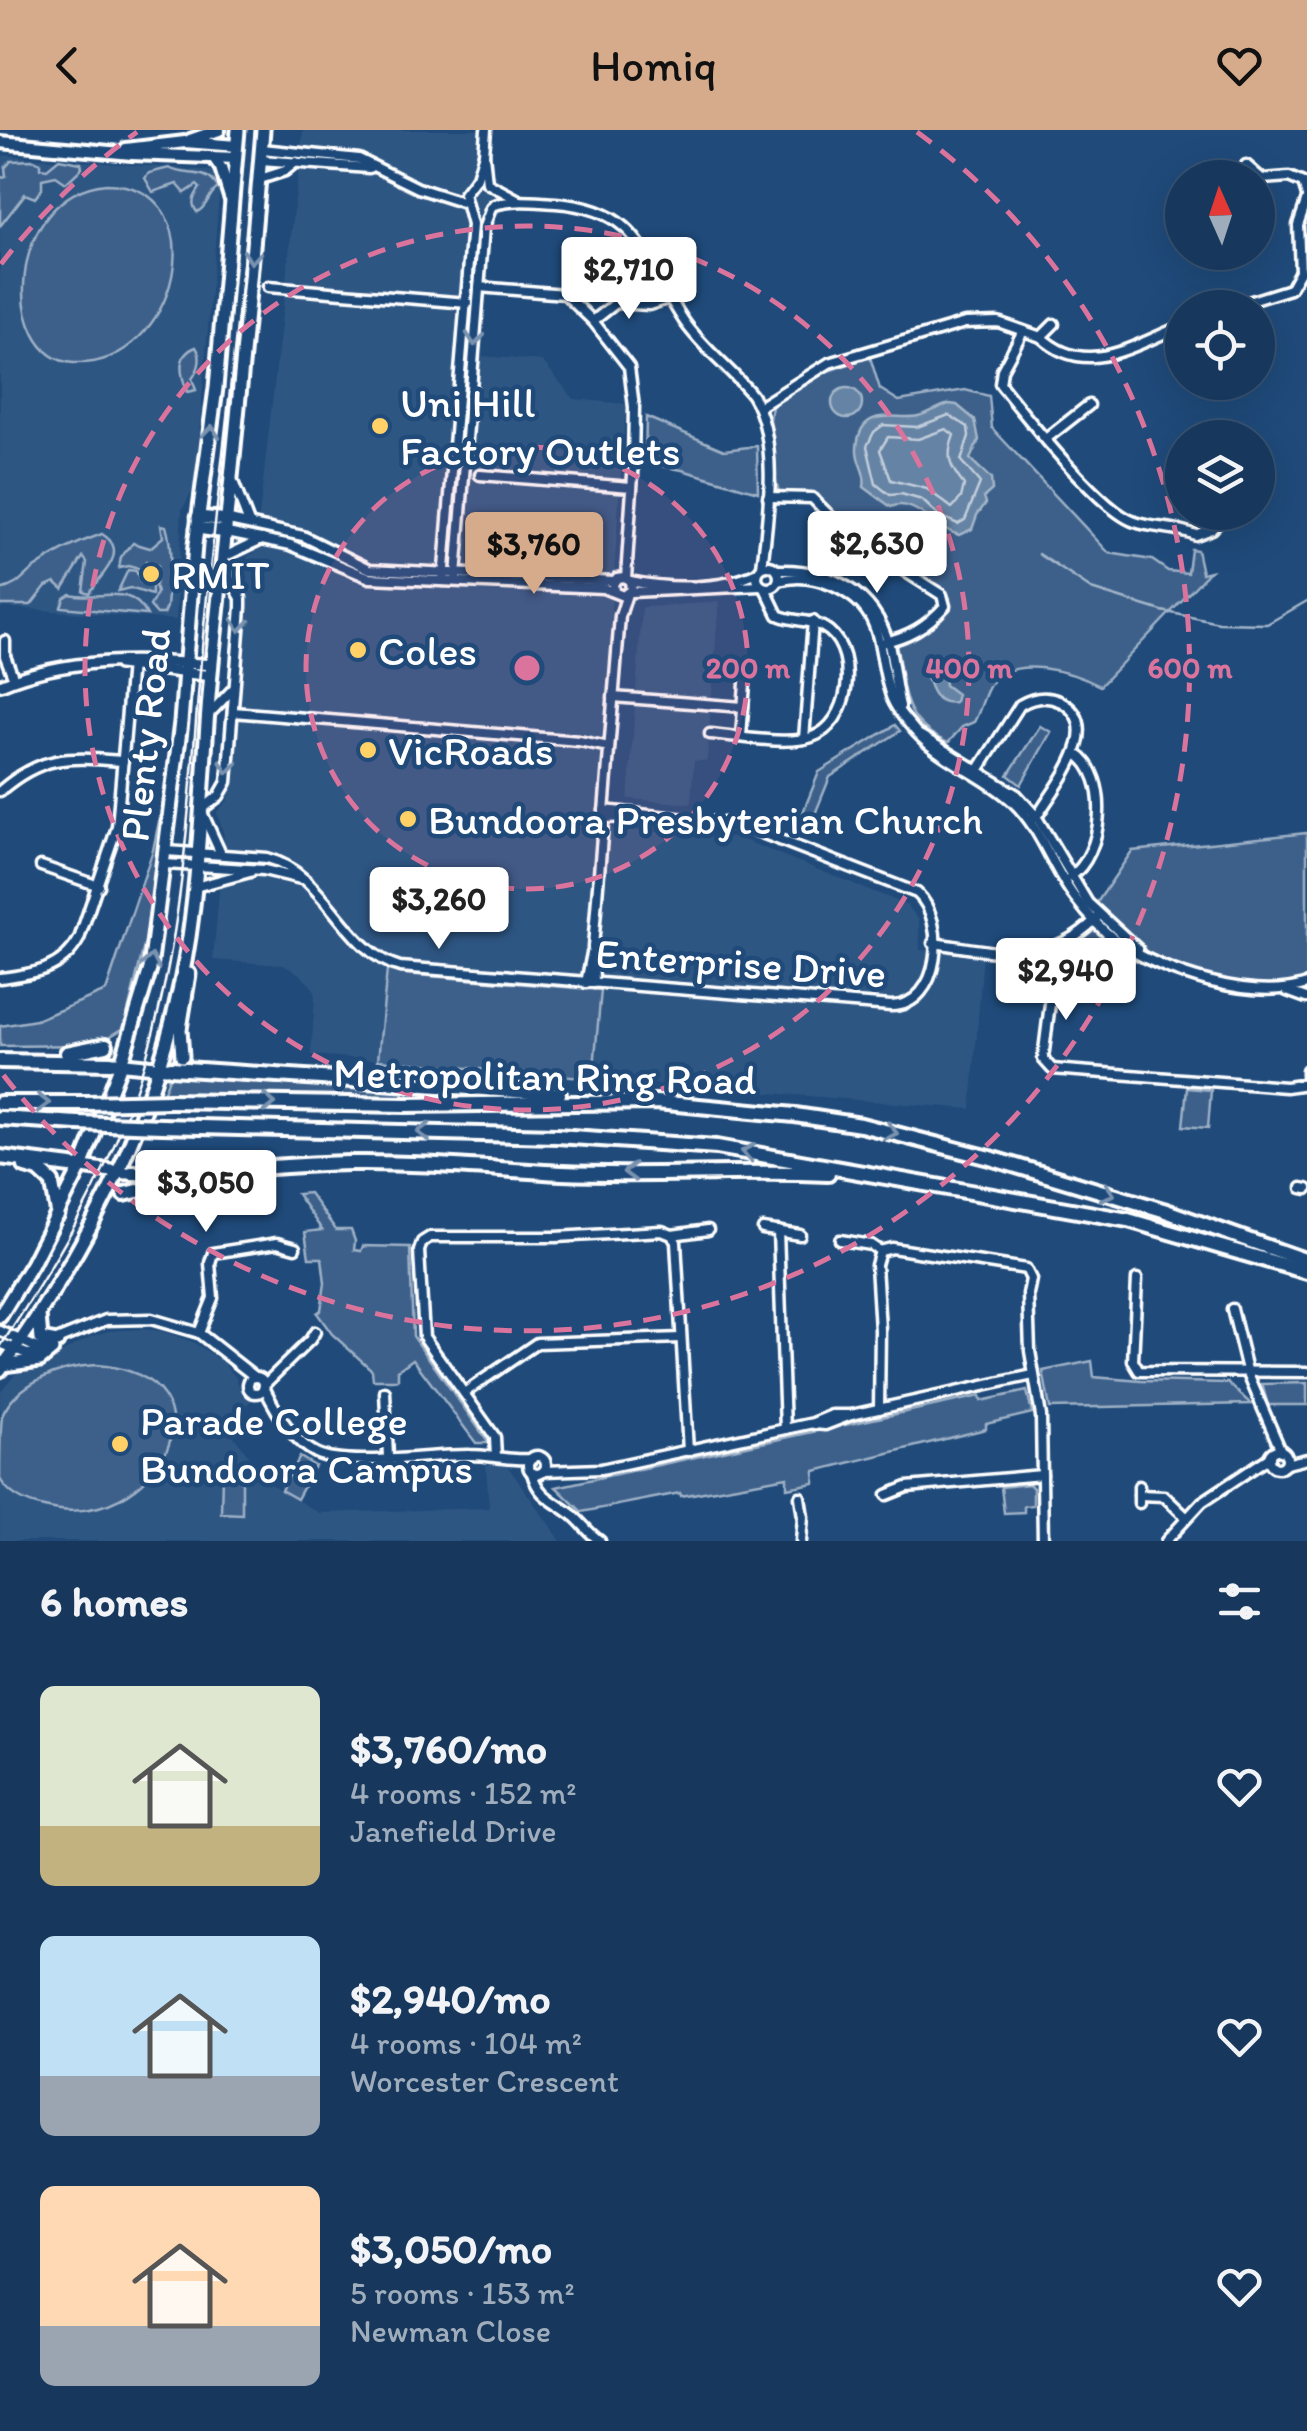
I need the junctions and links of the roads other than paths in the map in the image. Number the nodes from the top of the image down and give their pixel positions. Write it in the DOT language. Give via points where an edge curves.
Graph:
graph roads {
  1 [pos="219,130"];
  2 [pos="238,130"];
  3 [pos="263,130"];
  4 [pos="486,130"];
  5 [pos="0,142"];
  6 [pos="185,142"];
  7 [pos="115,151"];
  8 [pos="236,152"];
  9 [pos="261,154"];
  10 [pos="484,154"];
  11 [pos="214,158"];
  12 [pos="296,162"];
  13 [pos="378,170"];
  14 [pos="1275,178"];
  15 [pos="260,179"];
  16 [pos="474,182"];
  17 [pos="490,186"];
  18 [pos="465,190"];
  19 [pos="444,194"];
  20 [pos="1307,197"];
  21 [pos="521,201"];
  22 [pos="232,203"];
  23 [pos="466,205"];
  24 [pos="492,207"];
  25 [pos="1304,270"];
  26 [pos="268,287"];
  27 [pos="480,287"];
  28 [pos="1275,294"];
  29 [pos="669,296"];
  30 [pos="464,303"];
  31 [pos="478,304"];
  32 [pos="593,321"];
  33 [pos="1054,324"];
  34 [pos="1023,330"];
  35 [pos="1165,332"];
  36 [pos="1044,340"];
  37 [pos="458,381"];
  38 [pos="472,382"];
  39 [pos="1089,405"];
  40 [pos="759,407"];
  41 [pos="1047,438"];
  42 [pos="480,475"];
  43 [pos="232,479"];
  44 [pos="631,487"];
  45 [pos="768,497"];
  46 [pos="250,522"];
  47 [pos="197,523"];
  48 [pos="228,526"];
  49 [pos="1165,526"];
  50 [pos="1184,530"];
  51 [pos="1208,530"];
  52 [pos="262,539"];
  53 [pos="318,542"];
  54 [pos="321,559"];
  55 [pos="224,562"];
  56 [pos="767,569"];
  57 [pos="443,577"];
  58 [pos="456,578"];
  59 [pos="620,584"];
  60 [pos="770,586"];
  61 [pos="628,593"];
  62 [pos="620,616"];
  63 [pos="813,622"];
  64 [pos="5,641"];
  65 [pos="884,642"];
  66 [pos="131,663"];
  67 [pos="186,668"];
  68 [pos="746,670"];
  69 [pos="212,671"];
  70 [pos="14,679"];
  71 [pos="0,684"];
  72 [pos="234,688"];
  73 [pos="614,697"];
  74 [pos="743,707"];
  75 [pos="210,712"];
  76 [pos="233,712"];
  77 [pos="710,734"];
  78 [pos="741,736"];
  79 [pos="804,739"];
  80 [pos="610,744"];
  81 [pos="1076,754"];
  82 [pos="123,762"];
  83 [pos="976,772"];
  84 [pos="0,791"];
  85 [pos="201,810"];
  86 [pos="604,814"];
  87 [pos="1032,818"];
  88 [pos="221,854"];
  89 [pos="166,857"];
  90 [pos="198,859"];
  91 [pos="41,866"];
  92 [pos="264,870"];
  93 [pos="1070,877"];
  94 [pos="309,884"];
  95 [pos="98,886"];
  96 [pos="195,887"];
  97 [pos="1094,915"];
  98 [pos="189,935"];
  99 [pos="933,947"];
  100 [pos="1046,951"];
  101 [pos="0,978"];
  102 [pos="590,983"];
  103 [pos="1307,985"];
  104 [pos="1282,989"];
  105 [pos="1307,999"];
  106 [pos="130,1034"];
  107 [pos="106,1046"];
  108 [pos="182,1056"];
  109 [pos="0,1058"];
  110 [pos="116,1063"];
  111 [pos="165,1068"];
  112 [pos="190,1069"];
  113 [pos="1307,1084"];
  114 [pos="0,1102"];
  115 [pos="656,1102"];
  116 [pos="0,1118"];
  117 [pos="0,1159"];
  118 [pos="76,1166"];
  119 [pos="266,1168"];
  120 [pos="126,1173"];
  121 [pos="867,1174"];
  122 [pos="52,1182"];
  123 [pos="124,1194"];
  124 [pos="105,1202"];
  125 [pos="58,1215"];
  126 [pos="762,1229"];
  127 [pos="708,1230"];
  128 [pos="778,1231"];
  129 [pos="800,1234"];
  130 [pos="672,1235"];
  131 [pos="840,1240"];
  132 [pos="295,1248"];
  133 [pos="880,1251"];
  134 [pos="1307,1261"];
  135 [pos="1307,1272"];
  136 [pos="1138,1279"];
  137 [pos="1232,1309"];
  138 [pos="39,1315"];
  139 [pos="0,1316"];
  140 [pos="0,1332"];
  141 [pos="315,1332"];
  142 [pos="199,1334"];
  143 [pos="681,1338"];
  144 [pos="0,1343"];
  145 [pos="18,1346"];
  146 [pos="54,1346"];
  147 [pos="2,1367"];
  148 [pos="1307,1372"];
  149 [pos="1253,1373"];
  150 [pos="1033,1375"];
  151 [pos="258,1384"];
  152 [pos="386,1392"];
  153 [pos="464,1394"];
  154 [pos="880,1409"];
  155 [pos="785,1429"];
  156 [pos="688,1451"];
  157 [pos="1279,1456"];
  158 [pos="388,1457"];
  159 [pos="496,1457"];
  160 [pos="1307,1457"];
  161 [pos="532,1458"];
  162 [pos="508,1459"];
  163 [pos="544,1460"];
  164 [pos="572,1470"];
  165 [pos="537,1472"];
  166 [pos="1042,1475"];
  167 [pos="1241,1476"];
  168 [pos="887,1495"];
  169 [pos="1139,1495"];
  170 [pos="800,1497"];
  171 [pos="1186,1517"];
  172 [pos="600,1541"];
  173 [pos="801,1541"];
  174 [pos="1043,1541"];
  175 [pos="1166,1541"];
  1 -- 6 [label="main road"];
  2 -- 8 [label="highway, Plenty Road"];
  3 -- 9 [label="highway, Plenty Road"];
  4 -- 10 [label="street"];
  5 -- 7 [label="main road"];
  6 -- 7 [label="main road"];
  6 -- 8 [label="main road"];
  7 -- 11 [label="main road"];
  8 -- 9 [label="highway"];
  8 -- 11 [label="main road"];
  8 -- 22 [label="highway, Plenty Road"];
  9 -- 12 [label="street"];
  9 -- 13 [label="street" via="358,160"];
  9 -- 15 [label="highway, Plenty Road"];
  10 -- 16 [label="street"];
  10 -- 17 [label="street"];
  11 -- 22 [label="main road"];
  12 -- 13 [label="street"];
  12 -- 15 [label="street"];
  13 -- 19 [label="street"];
  14 -- 20 [label="street" via="1303,183"];
  15 -- 43 [label="highway, Plenty Road, one-way"];
  16 -- 17 [label="street"];
  16 -- 18 [label="street"];
  17 -- 21 [label="street"];
  17 -- 24 [label="street"];
  18 -- 19 [label="street"];
  18 -- 23 [label="street"];
  19 -- 23 [label="street"];
  20 -- 25 [label="street" via="1298,226"];
  21 -- 24 [label="street"];
  21 -- 29 [label="street" via="583,206 612,217 639,242"];
  47 -- 22 [label="highway, Plenty Road, one-way"];
  23 -- 24 [label="street" via="482,213"];
  23 -- 30 [label="street" via="472,226"];
  24 -- 27 [label="street"];
  25 -- 28 [label="street" via="1290,289"];
  26 -- 30 [label="street"];
  27 -- 31 [label="street"];
  27 -- 32 [label="street" via="565,294"];
  29 -- 32 [label="street" via="652,304 616,303"];
  29 -- 40 [label="street" via="694,335"];
  30 -- 31 [label="street"];
  30 -- 37 [label="street"];
  31 -- 38 [label="street, one-way"];
  32 -- 44 [label="street" via="627,361 633,386"];
  33 -- 36 [label="street"];
  34 -- 36 [label="street"];
  34 -- 40 [label="street" via="965,323 829,363"];
  34 -- 41 [label="street" via="1000,384"];
  35 -- 36 [label="street" via="1093,359 1062,355"];
  37 -- 38 [label="street"];
  37 -- 57 [label="street"];
  38 -- 58 [label="street"];
  39 -- 41 [label="street"];
  40 -- 45 [label="street" via="768,438"];
  41 -- 49 [label="street" via="1096,494 1131,521"];
  42 -- 44 [label="street"];
  43 -- 46 [label="street"];
  43 -- 48 [label="highway, Plenty Road"];
  44 -- 59 [label="street"];
  45 -- 56 [label="street"];
  45 -- 65 [label="street" via="812,498 852,538 942,595 945,606 928,624"];
  46 -- 48 [label="street"];
  46 -- 53 [label="street"];
  47 -- 48 [label="highway"];
  47 -- 67 [label="highway, Plenty Road"];
  48 -- 52 [label="street"];
  48 -- 55 [label="highway, Plenty Road"];
  50 -- 51 [label="street"];
  52 -- 54 [label="street"];
  52 -- 55 [label="street"];
  53 -- 54 [label="street"];
  53 -- 57 [label="street" via="370,569"];
  54 -- 57 [label="street" via="370,578"];
  55 -- 69 [label="highway, Plenty Road"];
  55 -- 72 [label="street, Plenty Road, one-way" via="241,598"];
  56 -- 59 [label="street" via="704,584"];
  56 -- 60 [label="street"];
  56 -- 60 [label="street"];
  56 -- 65 [label="street" via="816,572 843,583 871,608"];
  57 -- 58 [label="street"];
  58 -- 59 [label="street"];
  59 -- 61 [label="street"];
  59 -- 62 [label="street"];
  60 -- 61 [label="street"];
  60 -- 63 [label="street" via="783,618"];
  60 -- 65 [label="street" via="803,578 838,588 866,612"];
  61 -- 62 [label="street"];
  62 -- 73 [label="street"];
  63 -- 79 [label="street"];
  63 -- 79 [label="street" via="839,643 846,683 833,722"];
  64 -- 70 [label="street"];
  65 -- 83 [label="street" via="902,714 914,731"];
  66 -- 67 [label="street"];
  66 -- 70 [label="street" via="61,666"];
  66 -- 82 [label="street"];
  67 -- 69 [label="street"];
  67 -- 89 [label="highway, Plenty Road"];
  68 -- 74 [label="street"];
  69 -- 75 [label="highway, Plenty Road"];
  70 -- 71 [label="street"];
  72 -- 75 [label="street, Plenty Road"];
  72 -- 76 [label="street, Plenty Road"];
  73 -- 74 [label="street"];
  73 -- 80 [label="street"];
  74 -- 78 [label="street"];
  75 -- 85 [label="highway, Plenty Road"];
  76 -- 80 [label="street"];
  76 -- 85 [label="street, Plenty Road, one-way" via="226,786"];
  77 -- 78 [label="street"];
  78 -- 79 [label="street"];
  80 -- 86 [label="street"];
  81 -- 83 [label="street" via="1074,716 1060,702 1041,697 1014,711"];
  81 -- 87 [label="street"];
  81 -- 93 [label="street" via="1090,766 1099,824 1089,858"];
  82 -- 84 [label="street" via="46,761"];
  82 -- 95 [label="street" via="117,827"];
  83 -- 87 [label="street" via="1011,790"];
  85 -- 88 [label="street"];
  85 -- 90 [label="highway, Plenty Road"];
  86 -- 99 [label="street, Enterprise Drive" via="736,824 912,890 932,912"];
  86 -- 102 [label="street"];
  87 -- 93 [label="street"];
  87 -- 97 [label="street" via="1064,882"];
  88 -- 90 [label="street, Enterprise Drive"];
  88 -- 94 [label="street, Enterprise Drive" via="283,862"];
  89 -- 90 [label="street, Enterprise Drive"];
  106 -- 89 [label="highway, Plenty Road, one-way" via="150,968"];
  90 -- 92 [label="street, Enterprise Drive"];
  90 -- 96 [label="highway, Plenty Road"];
  91 -- 95 [label="street"];
  92 -- 94 [label="street, Enterprise Drive"];
  92 -- 96 [label="street"];
  93 -- 97 [label="street"];
  94 -- 102 [label="street, Enterprise Drive" via="374,954 394,966"];
  95 -- 101 [label="street" via="70,953 42,971"];
  96 -- 98 [label="highway, Plenty Road"];
  97 -- 100 [label="street"];
  97 -- 104 [label="street" via="1119,943 1149,958 1208,981"];
  98 -- 108 [label="highway"];
  98 -- 111 [label="highway, Plenty Road"];
  99 -- 100 [label="street"];
  99 -- 102 [label="street, Enterprise Drive" via="927,988 899,1006"];
  100 -- 113 [label="street" via="1050,1063"];
  103 -- 104 [label="street"];
  103 -- 105 [label="street"];
  104 -- 105 [label="street"];
  106 -- 107 [label="highway"];
  106 -- 110 [label="highway, Plenty Road"];
  107 -- 109 [label="highway"];
  108 -- 112 [label="highway"];
  109 -- 110 [label="highway"];
  110 -- 111 [label="highway"];
  110 -- 118 [label="highway, Plenty Road"];
  111 -- 112 [label="highway"];
  111 -- 120 [label="highway, Plenty Road"];
  112 -- 115 [label="highway"];
  114 -- 115 [label="highway, Metropolitan Ring Road, one-way, bridge"];
  115 -- 134 [label="highway, Metropolitan Ring Road, one-way" via="892,1132 1138,1202"];
  121 -- 116 [label="highway, Metropolitan Ring Road, one-way, bridge" via="656,1140"];
  117 -- 118 [label="highway"];
  117 -- 122 [label="highway" via="39,1170"];
  118 -- 120 [label="highway"];
  118 -- 125 [label="highway, Plenty Road"];
  119 -- 120 [label="highway"];
  121 -- 119 [label="highway, one-way" via="565,1173 413,1162"];
  119 -- 123 [label="highway"];
  120 -- 124 [label="highway, Plenty Road"];
  121 -- 135 [label="highway, Metropolitan Ring Road" via="1128,1220"];
  122 -- 125 [label="highway"];
  123 -- 124 [label="highway"];
  124 -- 138 [label="highway, Plenty Road"];
  125 -- 139 [label="highway, Plenty Road"];
  126 -- 128 [label="street"];
  127 -- 130 [label="street"];
  128 -- 129 [label="street"];
  128 -- 155 [label="street"];
  130 -- 143 [label="street"];
  130 -- 153 [label="street" via="425,1239 419,1251 422,1333"];
  131 -- 133 [label="street"];
  132 -- 142 [label="street" via="277,1244 213,1254 213,1298"];
  133 -- 150 [label="street" via="1026,1269"];
  133 -- 154 [label="street"];
  136 -- 149 [label="street" via="1135,1368"];
  137 -- 149 [label="street"];
  138 -- 145 [label="highway, Plenty Road"];
  138 -- 146 [label="highway" via="41,1339"];
  140 -- 145 [label="street"];
  141 -- 151 [label="street"];
  142 -- 146 [label="street" via="162,1321 124,1319 85,1327"];
  142 -- 151 [label="street"];
  143 -- 153 [label="street" via="537,1343"];
  143 -- 156 [label="street"];
  144 -- 145 [label="street"];
  145 -- 146 [label="street"];
  145 -- 147 [label="highway, Plenty Road"];
  146 -- 147 [label="highway" via="40,1360"];
  148 -- 149 [label="street"];
  149 -- 157 [label="street"];
  150 -- 154 [label="street"];
  150 -- 166 [label="street"];
  151 -- 158 [label="street" via="318,1454"];
  152 -- 158 [label="street"];
  153 -- 159 [label="street" via="496,1437"];
  154 -- 155 [label="street"];
  155 -- 156 [label="street"];
  156 -- 164 [label="street"];
  157 -- 160 [label="street"];
  157 -- 167 [label="street"];
  157 -- 167 [label="street" via="1274,1466"];
  158 -- 159 [label="street"];
  159 -- 162 [label="street"];
  161 -- 162 [label="street"];
  161 -- 163 [label="street"];
  161 -- 165 [label="street"];
  162 -- 165 [label="street"];
  163 -- 164 [label="street"];
  163 -- 165 [label="street"];
  164 -- 165 [label="street"];
  165 -- 172 [label="street" via="541,1493"];
  166 -- 168 [label="street" via="906,1487"];
  166 -- 174 [label="street"];
  167 -- 171 [label="street"];
  169 -- 171 [label="street" via="1164,1496"];
  170 -- 173 [label="street"];
  171 -- 175 [label="street"];
}
